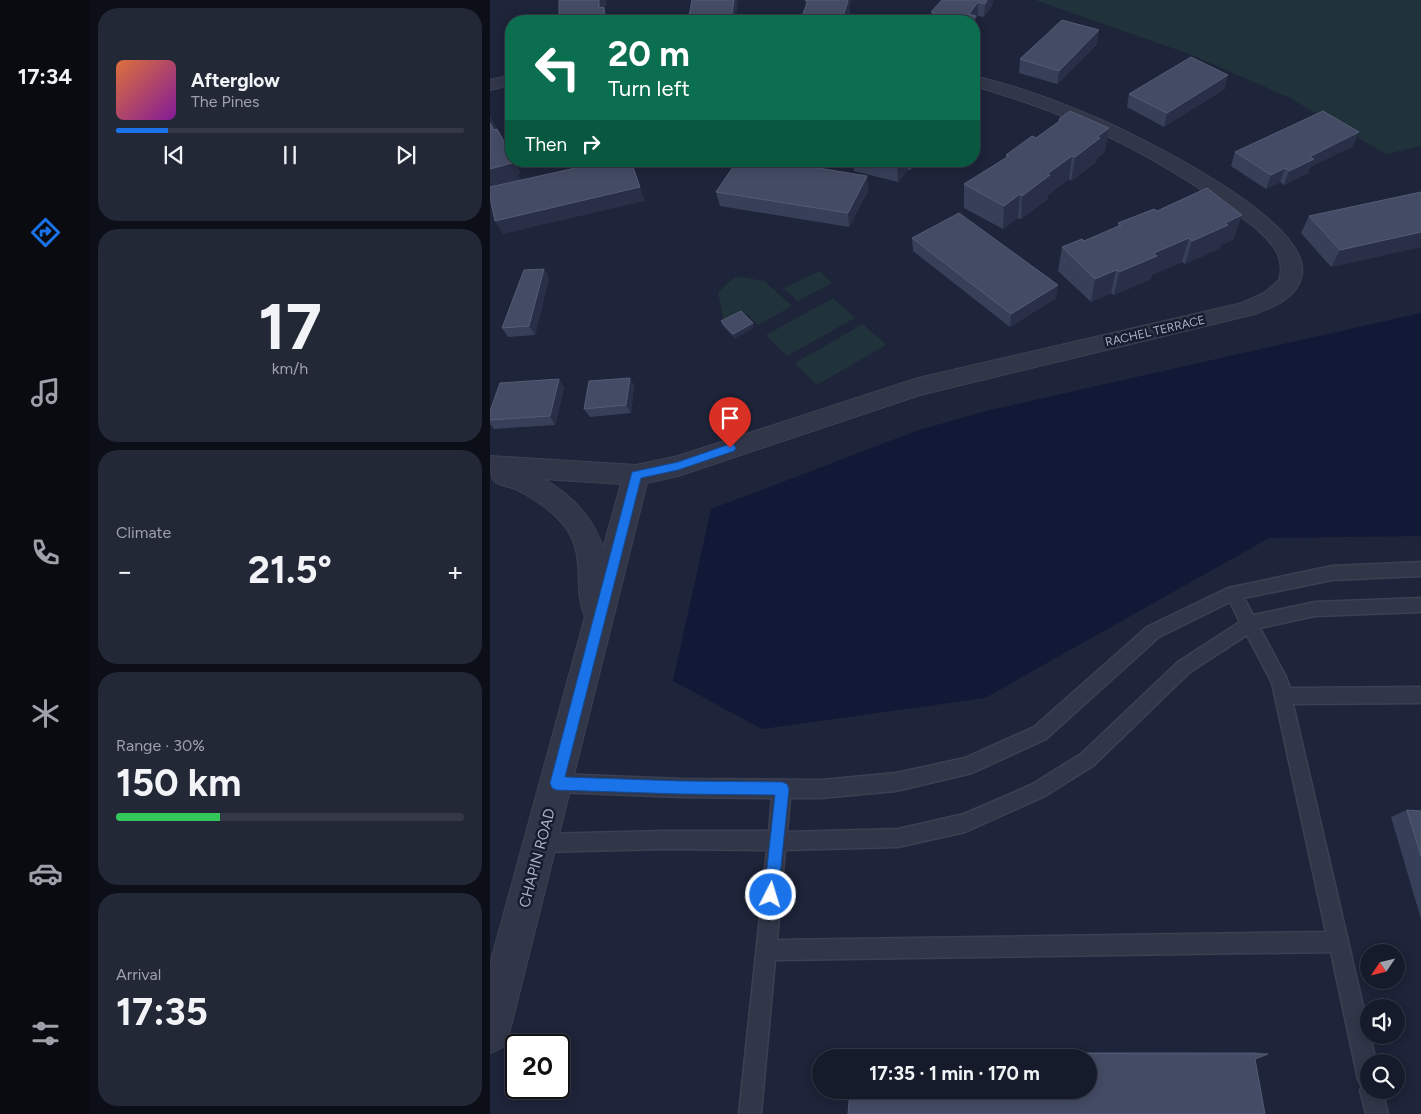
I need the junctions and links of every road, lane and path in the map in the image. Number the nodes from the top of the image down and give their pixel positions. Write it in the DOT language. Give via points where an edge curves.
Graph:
graph roads {
  1 [pos="505,81"];
  2 [pos="980,83"];
  3 [pos="490,84"];
  4 [pos="490,468"];
  5 [pos="636,475"];
  6 [pos="1421,569"];
  7 [pos="1233,593"];
  8 [pos="1421,605"];
  9 [pos="1250,624"];
  10 [pos="596,632"];
  11 [pos="1421,695"];
  12 [pos="1283,696"];
  13 [pos="556,783"];
  14 [pos="782,789"];
  15 [pos="776,840"];
  16 [pos="541,842"];
  17 [pos="1338,942"];
  18 [pos="766,950"];
  19 [pos="490,1034"];
  20 [pos="1363,1054"];
  21 [pos="1373,1099"];
  22 [pos="750,1114"];
  23 [pos="1377,1114"];
  1 -- 3 [label="street"];
  2 -- 5 [label="street, RACHEL TERRACE" via="1093,122 1193,175 1248,213 1279,240 1291,262 1290,280 1267,301 1247,309 918,387 678,466"];
  4 -- 5 [label="street"];
  4 -- 10 [label="street" via="542,489 557,500 582,528 590,548"];
  5 -- 10 [label="street, CHAPIN ROAD"];
  6 -- 7 [label="lane" via="1332,572"];
  7 -- 9 [label="lane"];
  7 -- 14 [label="lane" via="1153,632 1040,733 966,767 896,782 821,790"];
  8 -- 9 [label="lane" via="1315,609"];
  9 -- 12 [label="lane" via="1280,682"];
  9 -- 15 [label="lane" via="1184,667 1087,760 1037,791 965,823 898,838"];
  10 -- 13 [label="street, CHAPIN ROAD"];
  11 -- 12 [label="lane"];
  12 -- 17 [label="lane"];
  13 -- 14 [label="lane"];
  13 -- 16 [label="street, CHAPIN ROAD"];
  14 -- 15 [label="lane"];
  15 -- 16 [label="lane"];
  15 -- 18 [label="lane"];
  16 -- 19 [label="street, CHAPIN ROAD"];
  17 -- 18 [label="lane"];
  17 -- 20 [label="lane"];
  18 -- 22 [label="lane"];
  21 -- 23 [label="lane"];
}
